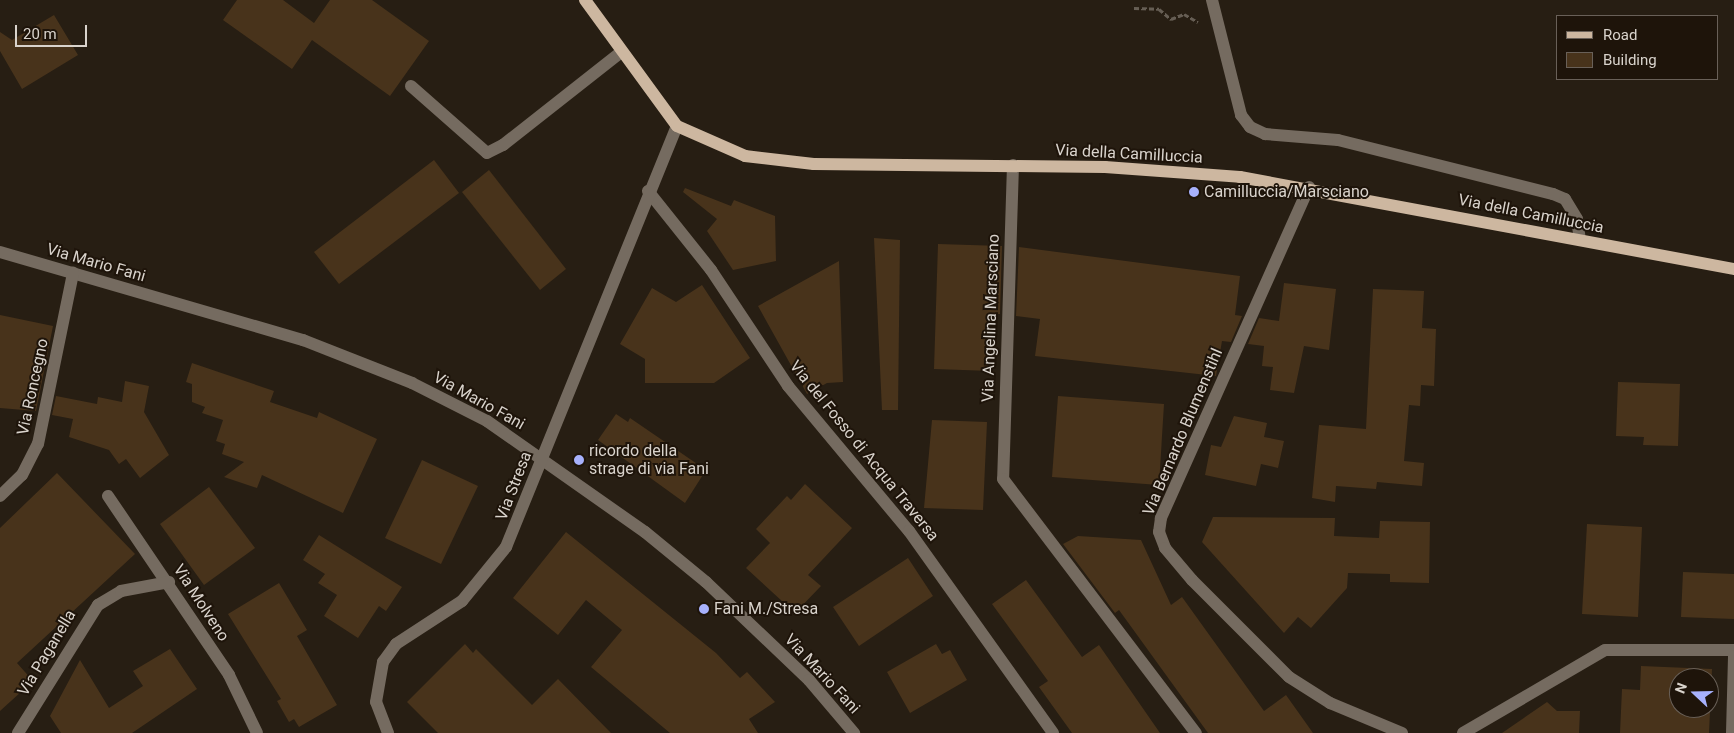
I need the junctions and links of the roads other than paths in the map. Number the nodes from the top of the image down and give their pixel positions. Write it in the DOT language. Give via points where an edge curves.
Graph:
graph roads {
  1 [pos="585,0"];
  2 [pos="1212,0"];
  3 [pos="621,52"];
  4 [pos="411,86"];
  5 [pos="677,126"];
  6 [pos="1013,165"];
  7 [pos="1309,187"];
  8 [pos="648,191"];
  9 [pos="1580,240"];
  10 [pos="0,252"];
  11 [pos="1734,269"];
  12 [pos="73,273"];
  13 [pos="542,458"];
  14 [pos="0,496"];
  15 [pos="108,496"];
  16 [pos="169,582"];
  17 [pos="1734,650"];
  18 [pos="1734,656"];
  19 [pos="18,733"];
  20 [pos="258,733"];
  21 [pos="388,733"];
  22 [pos="854,733"];
  23 [pos="1053,733"];
  24 [pos="1196,733"];
  25 [pos="1402,733"];
  26 [pos="1463,733"];
  27 [pos="1732,733"];
  1 -- 3 [label="main road, Via della Camilluccia"];
  2 -- 9 [label="street" via="1241,115 1250,127 1265,134 1338,140 1553,194 1565,199 1577,219"];
  3 -- 4 [label="street" via="503,145 487,153"];
  3 -- 5 [label="main road, Via della Camilluccia"];
  5 -- 6 [label="main road, Via della Camilluccia" via="723,149 776,162"];
  5 -- 8 [label="street, Via Stresa"];
  6 -- 7 [label="main road, Via della Camilluccia" via="1182,172"];
  6 -- 24 [label="street, Via Angelina Marsciano" via="1002,472 1013,497"];
  7 -- 9 [label="main road, Via della Camilluccia"];
  7 -- 25 [label="street, Via Bernardo Blumenstihl" via="1161,518 1159,532 1165,548 1192,580 1289,677 1316,696"];
  8 -- 13 [label="street, Via Stresa"];
  8 -- 23 [label="street, Via del Fosso di Acqua Traversa" via="711,270 788,386 910,531"];
  9 -- 11 [label="main road, Via della Camilluccia"];
  10 -- 12 [label="street, Via Mario Fani"];
  12 -- 13 [label="street, Via Mario Fani" via="279,332 390,373 487,421"];
  12 -- 14 [label="street, Via Roncegno" via="38,444 22,475"];
  13 -- 21 [label="street, Via Stresa" via="496,562 462,601 396,644 383,662 376,702"];
  13 -- 22 [label="street, Via Mario Fani" via="706,582 809,680"];
  15 -- 16 [label="street, Via Molveno"];
  16 -- 19 [label="street, Via Paganella" via="121,591 95,608"];
  16 -- 20 [label="street, Via Molveno" via="229,675"];
  17 -- 26 [label="street" via="1605,650"];
  18 -- 27 [label="street"];
}
